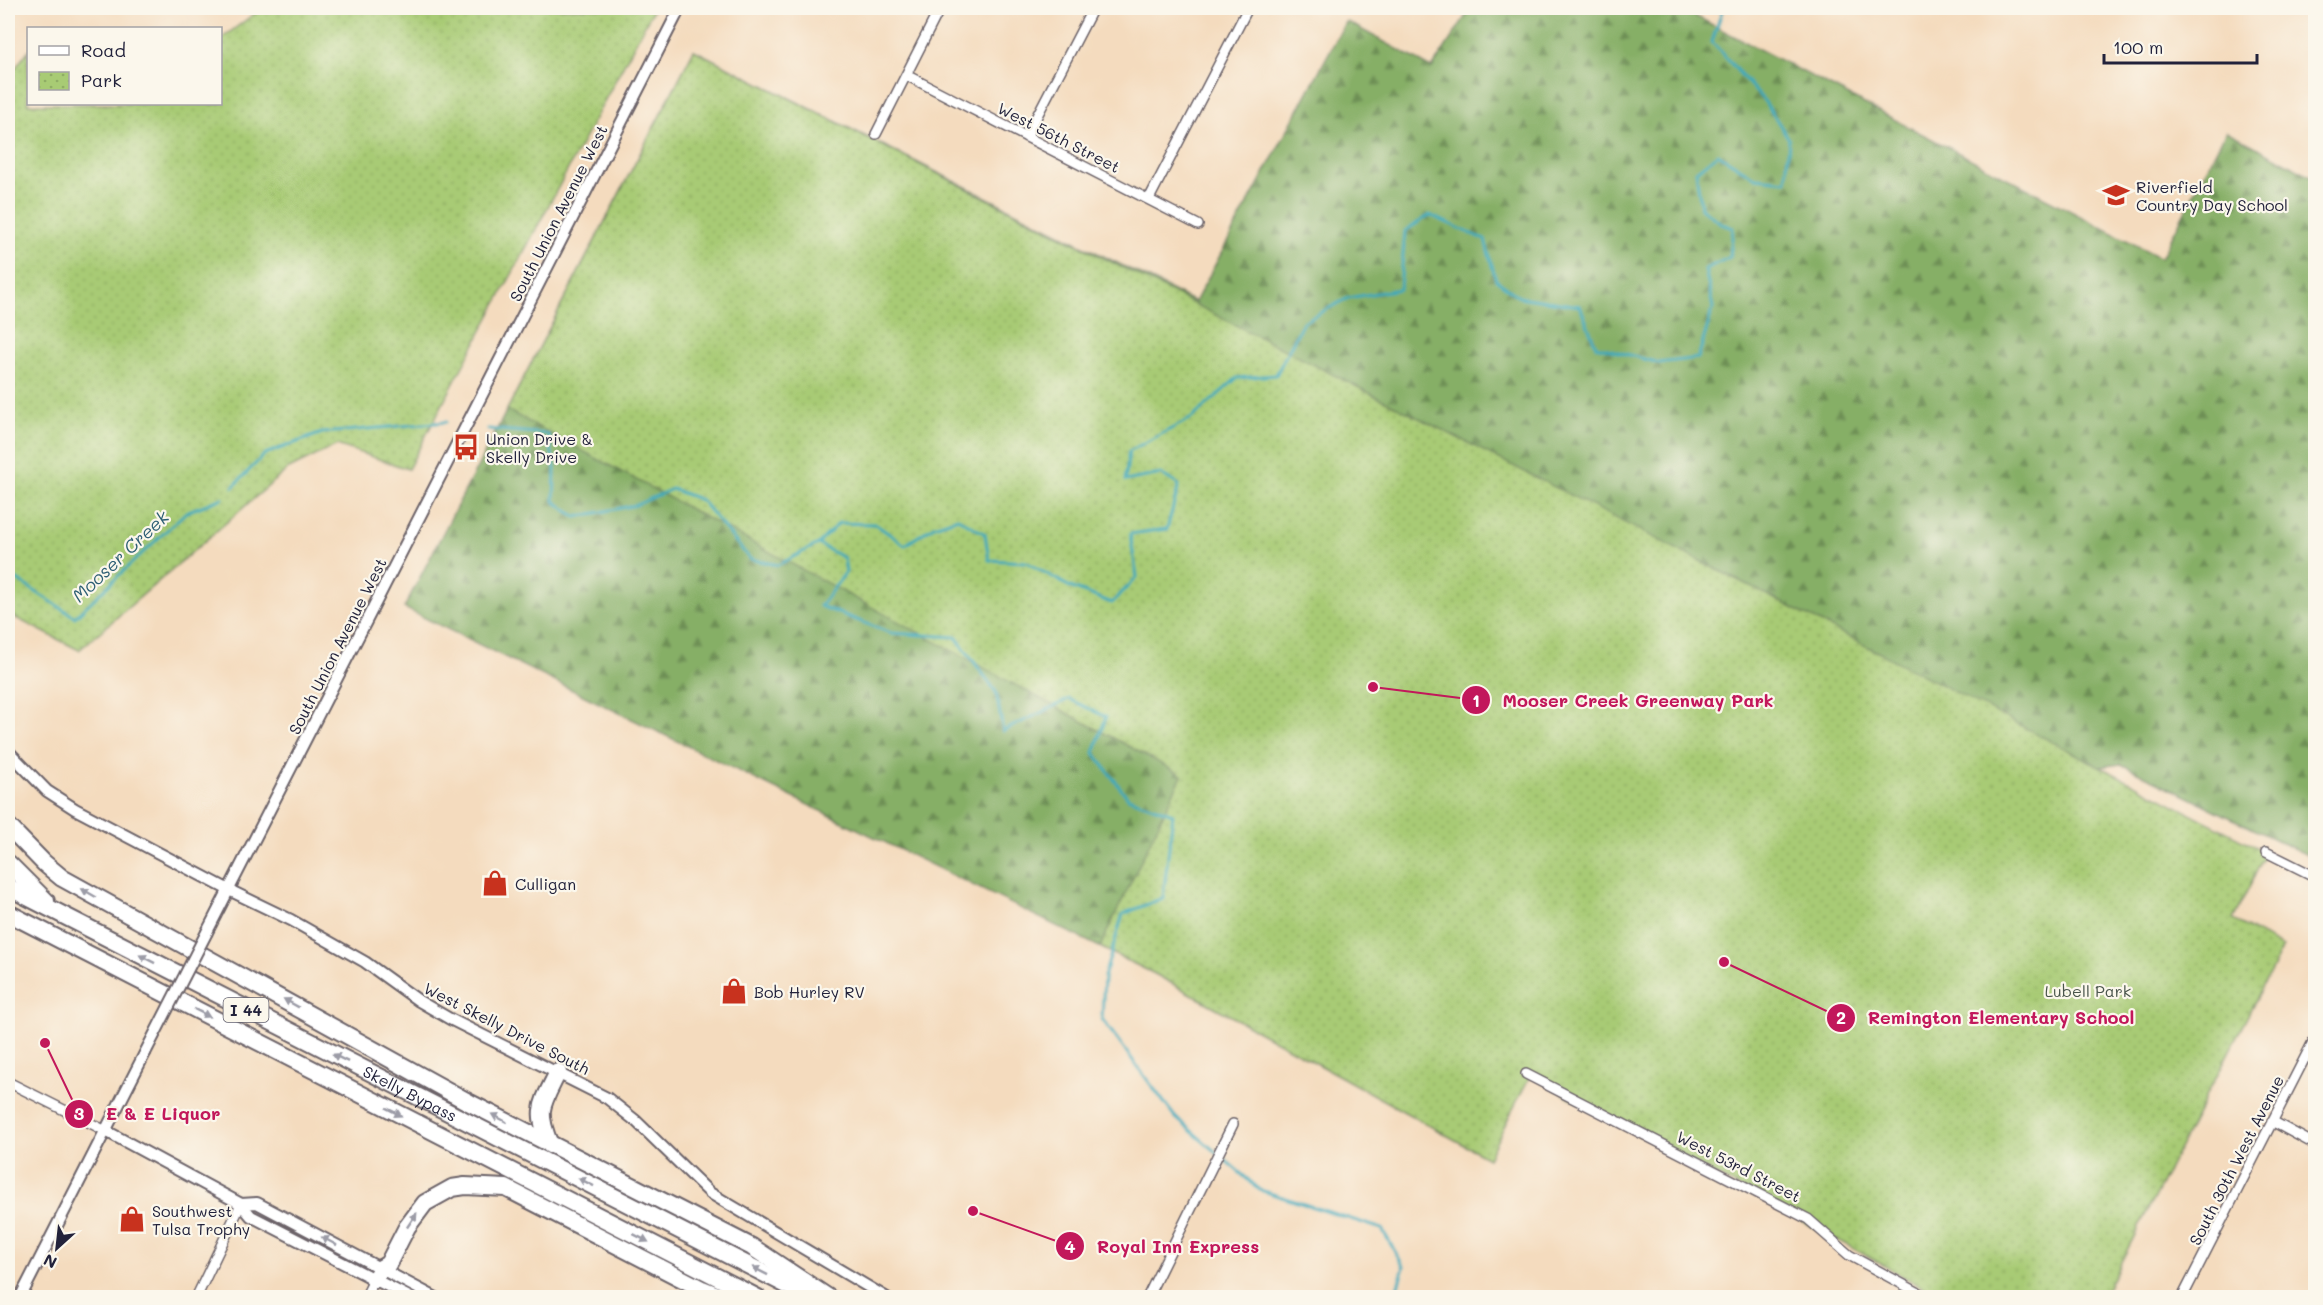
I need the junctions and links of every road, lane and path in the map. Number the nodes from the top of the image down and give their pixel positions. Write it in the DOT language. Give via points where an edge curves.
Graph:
graph roads {
  1 [pos="680,8"];
  2 [pos="940,8"];
  3 [pos="1093,8"];
  4 [pos="1248,8"];
  5 [pos="906,75"];
  6 [pos="876,134"];
  7 [pos="1026,137"];
  8 [pos="1149,199"];
  9 [pos="1198,225"];
  10 [pos="8,751"];
  11 [pos="8,826"];
  12 [pos="2266,852"];
  13 [pos="8,863"];
  14 [pos="2316,878"];
  15 [pos="8,887"];
  16 [pos="229,890"];
  17 [pos="8,913"];
  18 [pos="57,913"];
  19 [pos="2316,1036"];
  20 [pos="558,1072"];
  21 [pos="1526,1074"];
  22 [pos="8,1082"];
  23 [pos="2272,1121"];
  24 [pos="1233,1124"];
  25 [pos="106,1131"];
  26 [pos="550,1145"];
  27 [pos="2316,1145"];
  28 [pos="242,1204"];
  29 [pos="377,1274"];
  30 [pos="20,1298"];
  31 [pos="196,1298"];
  32 [pos="365,1298"];
  33 [pos="411,1298"];
  34 [pos="436,1298"];
  35 [pos="724,1298"];
  36 [pos="758,1298"];
  37 [pos="812,1298"];
  38 [pos="829,1298"];
  39 [pos="887,1298"];
  40 [pos="1147,1298"];
  41 [pos="1928,1298"];
  42 [pos="2182,1298"];
  1 -- 16 [label="street, South Union Avenue West"];
  2 -- 5 [label="street"];
  3 -- 7 [label="street"];
  4 -- 8 [label="street"];
  5 -- 6 [label="street"];
  5 -- 7 [label="street, West 56th Street"];
  7 -- 8 [label="street, West 56th Street"];
  8 -- 9 [label="street, West 56th Street"];
  10 -- 16 [label="street, West Skelly Drive South" via="47,791 75,809"];
  26 -- 11 [label="highway, one-way" via="62,878"];
  12 -- 14 [label="street"];
  13 -- 18 [label="highway"];
  15 -- 18 [label="highway, Skelly Bypass / I 44"];
  16 -- 20 [label="street, West Skelly Drive South" via="365,962 450,1019"];
  16 -- 25 [label="street, South Union Avenue West, bridge"];
  17 -- 36 [label="highway, Skelly Bypass / I 44, one-way"];
  37 -- 18 [label="highway, Skelly Bypass / I 44, one-way"];
  19 -- 23 [label="street, South 30th West Avenue"];
  20 -- 26 [label="highway" via="541,1113"];
  20 -- 39 [label="street, West Skelly Drive South" via="614,1103 710,1193"];
  21 -- 41 [label="street, West 53rd Street" via="1808,1219 1849,1256"];
  22 -- 25 [label="street"];
  23 -- 27 [label="street"];
  23 -- 42 [label="street, South 30th West Avenue"];
  24 -- 40 [label="street"];
  25 -- 28 [label="street"];
  25 -- 30 [label="street, South Union Avenue West"];
  26 -- 38 [label="highway" via="752,1247"];
  28 -- 29 [label="street" via="251,1216"];
  28 -- 31 [label="street"];
  29 -- 32 [label="street"];
  29 -- 33 [label="street"];
  29 -- 34 [label="street"];
  29 -- 35 [label="highway, one-way" via="388,1264 425,1203 452,1188 506,1188"];
}
